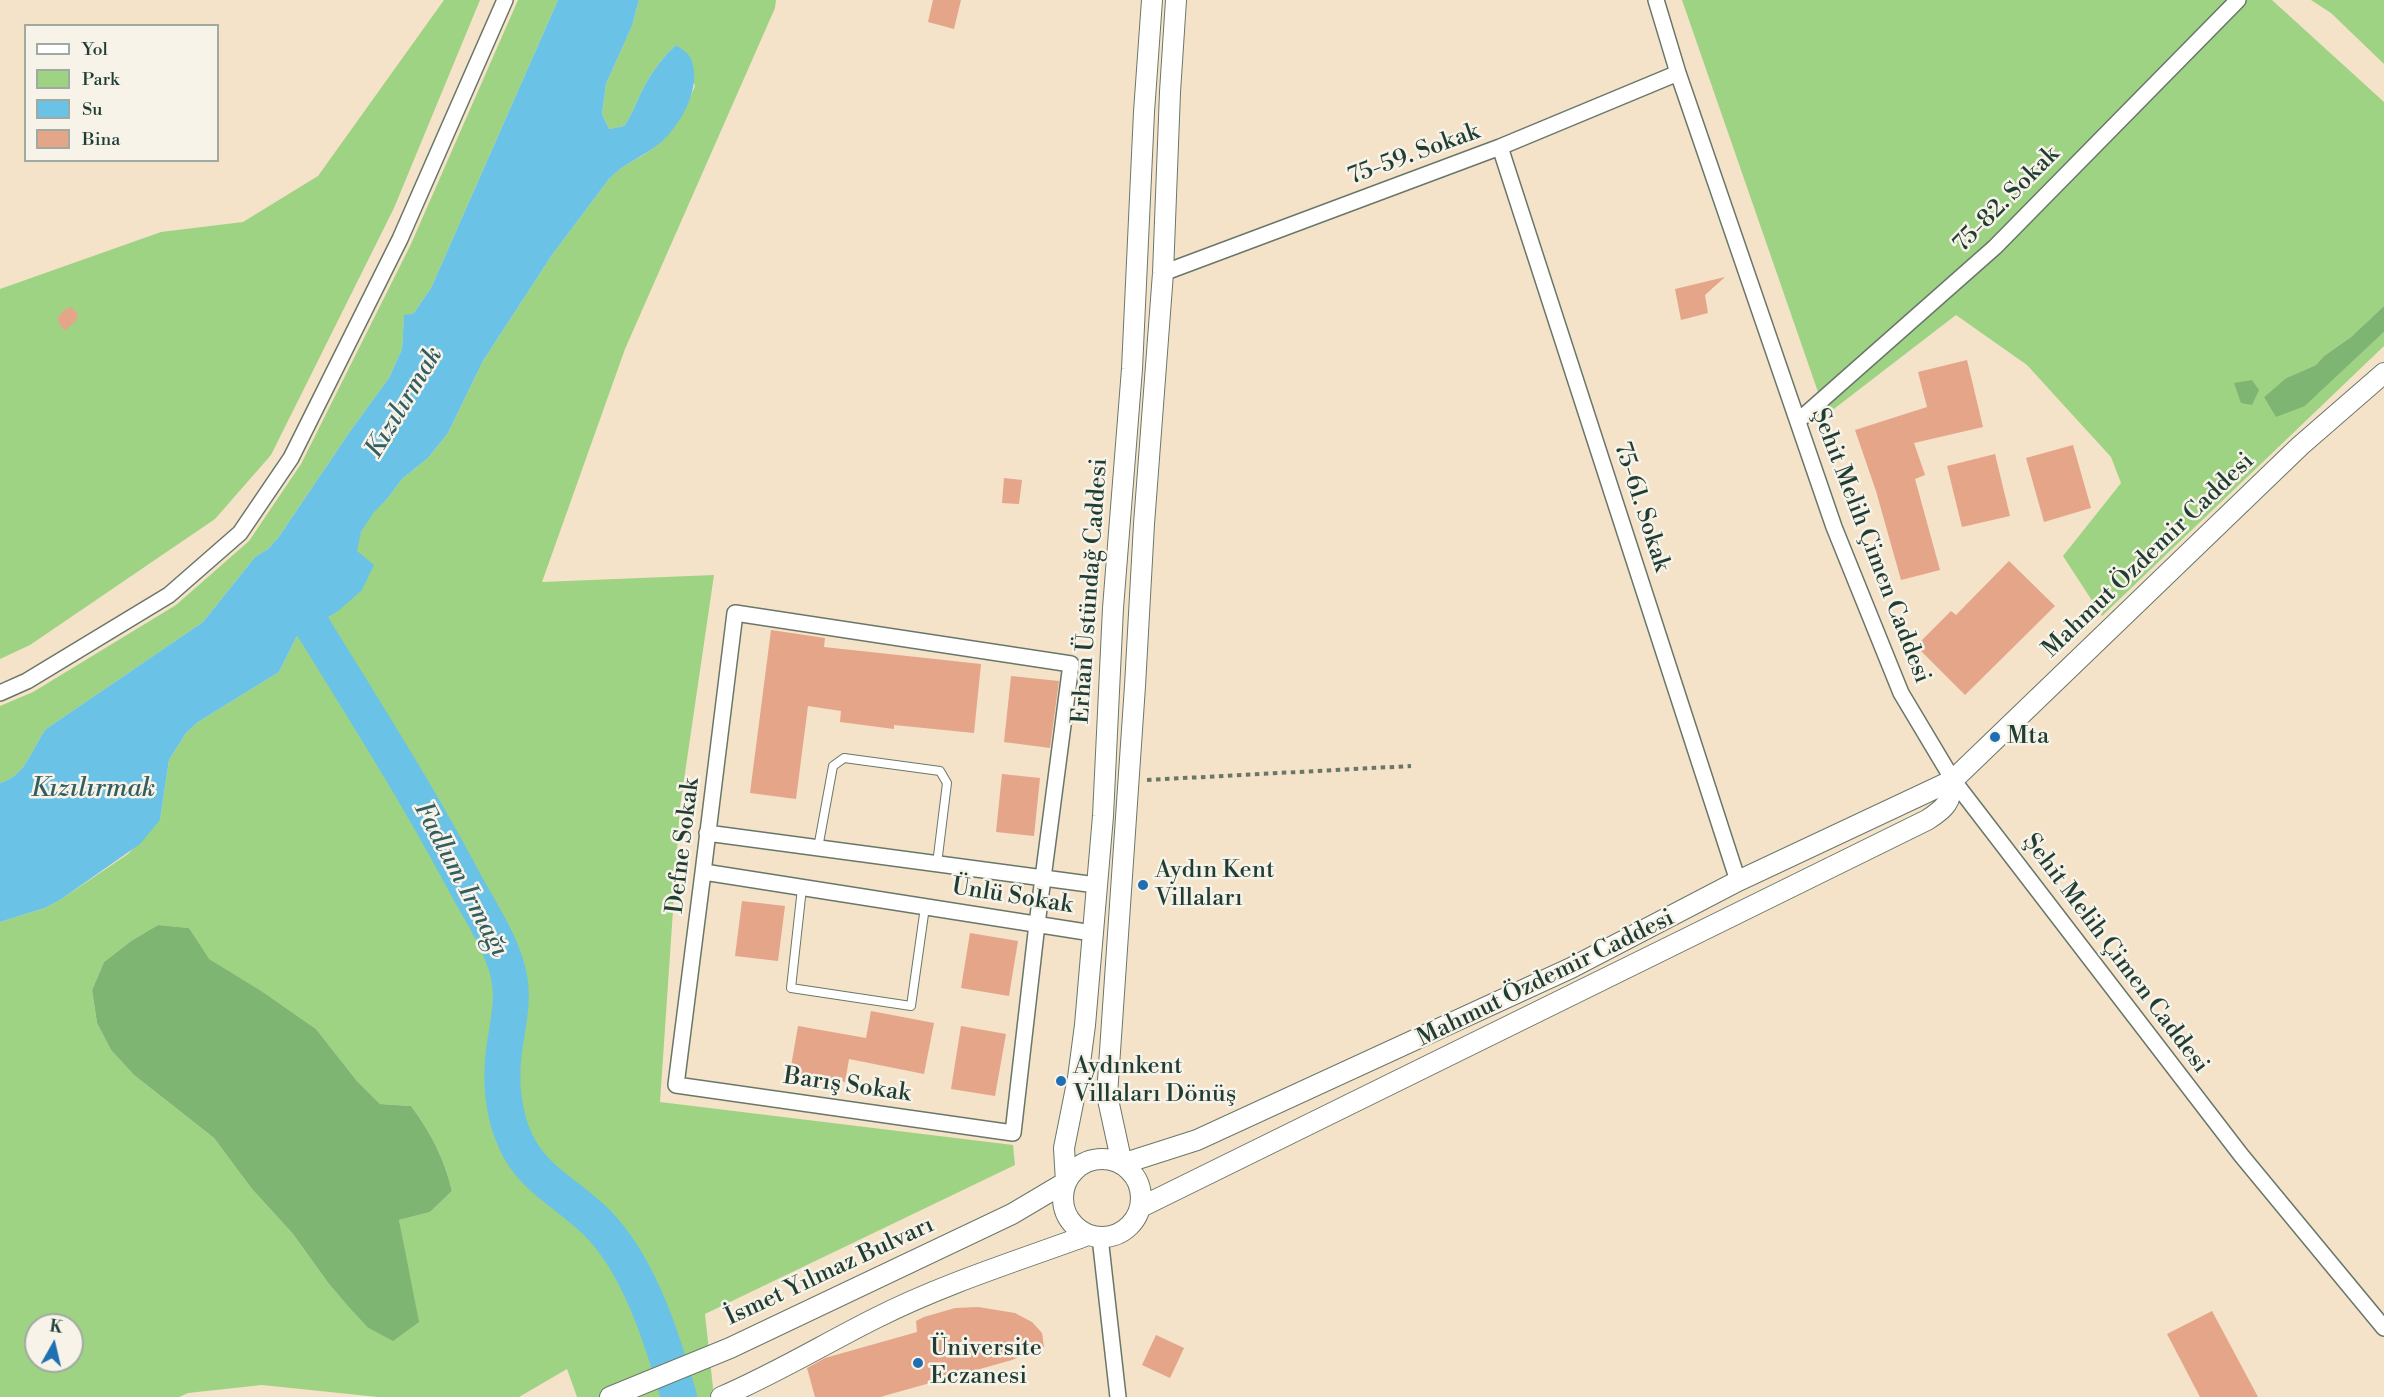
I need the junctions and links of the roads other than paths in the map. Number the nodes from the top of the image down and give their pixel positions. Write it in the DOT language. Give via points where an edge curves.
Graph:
graph roads {
  1 [pos="505,0"];
  2 [pos="1152,0"];
  3 [pos="1176,0"];
  4 [pos="1656,0"];
  5 [pos="2238,0"];
  6 [pos="1678,73"];
  7 [pos="1500,147"];
  8 [pos="1163,273"];
  9 [pos="2384,373"];
  10 [pos="1798,422"];
  11 [pos="0,693"];
  12 [pos="1953,780"];
  13 [pos="707,833"];
  14 [pos="818,848"];
  15 [pos="937,864"];
  16 [pos="704,872"];
  17 [pos="1044,878"];
  18 [pos="1738,881"];
  19 [pos="1096,885"];
  20 [pos="802,888"];
  21 [pos="925,907"];
  22 [pos="1037,924"];
  23 [pos="1092,933"];
  24 [pos="675,1085"];
  25 [pos="1122,1164"];
  26 [pos="1066,1182"];
  27 [pos="1141,1207"];
  28 [pos="1094,1236"];
  29 [pos="2384,1328"];
  30 [pos="610,1397"];
  31 [pos="721,1397"];
  32 [pos="1118,1397"];
  1 -- 11 [label="street" via="390,260 291,458 240,533 169,595 27,681"];
  2 -- 19 [label="street, Erhan Üstündağ Caddesi" via="1132,369"];
  3 -- 8 [label="street, Erhan Üstündağ Caddesi"];
  4 -- 6 [label="street, Şehit Melih Çimen Caddesi"];
  5 -- 10 [label="street, 75-82. Sokak" via="1995,247"];
  6 -- 7 [label="street, 75-59. Sokak"];
  6 -- 10 [label="street, Şehit Melih Çimen Caddesi"];
  7 -- 8 [label="street, 75-59. Sokak"];
  7 -- 18 [label="street, 75-61. Sokak"];
  8 -- 25 [label="street, Erhan Üstündağ Caddesi" via="1107,1095"];
  9 -- 12 [label="street, Mahmut Özdemir Caddesi" via="2300,446"];
  10 -- 12 [label="street, Şehit Melih Çimen Caddesi" via="1834,527 1901,693"];
  12 -- 18 [label="street, Mahmut Özdemir Caddesi"];
  12 -- 27 [label="street, Mahmut Özdemir Caddesi" via="1952,797 1943,810 1927,820"];
  12 -- 29 [label="street, Şehit Melih Çimen Caddesi" via="2241,1155"];
  13 -- 14 [label="street, Ünlü Sokak"];
  13 -- 16 [label="street, Defne Sokak"];
  13 -- 17 [label="street, Defne Sokak" via="735,613 1071,664"];
  14 -- 15 [label="street, Ünlü Sokak"];
  14 -- 15 [label="lane, Ünlü Sokak" via="833,766 844,758 940,771 947,783"];
  15 -- 17 [label="street, Ünlü Sokak"];
  16 -- 20 [label="street, Ünlü Sokak"];
  16 -- 24 [label="street, Defne Sokak"];
  17 -- 19 [label="street, Ünlü Sokak"];
  17 -- 22 [label="street"];
  18 -- 25 [label="street, Mahmut Özdemir Caddesi" via="1571,968 1208,1136"];
  19 -- 23 [label="street, Erhan Üstündağ Caddesi"];
  20 -- 21 [label="street, Ünlü Sokak"];
  20 -- 21 [label="lane, Ünlü Sokak" via="791,988 911,1006"];
  21 -- 22 [label="street, Ünlü Sokak"];
  22 -- 23 [label="street, Ünlü Sokak"];
  22 -- 24 [label="street, Barış Sokak" via="1013,1132"];
  23 -- 26 [label="street, Erhan Üstündağ Caddesi" via="1078,1078 1064,1148"];
  25 -- 26 [label="street" via="1106,1158 1092,1159 1072,1172"];
  25 -- 27 [label="street" via="1138,1180"];
  26 -- 28 [label="street" via="1063,1201 1069,1219"];
  26 -- 30 [label="street, İsmet Yılmaz Bulvarı" via="1012,1214 730,1348"];
  27 -- 28 [label="street" via="1126,1229 1114,1236"];
  28 -- 31 [label="street" via="979,1275 878,1317"];
  28 -- 32 [label="street"];
}
